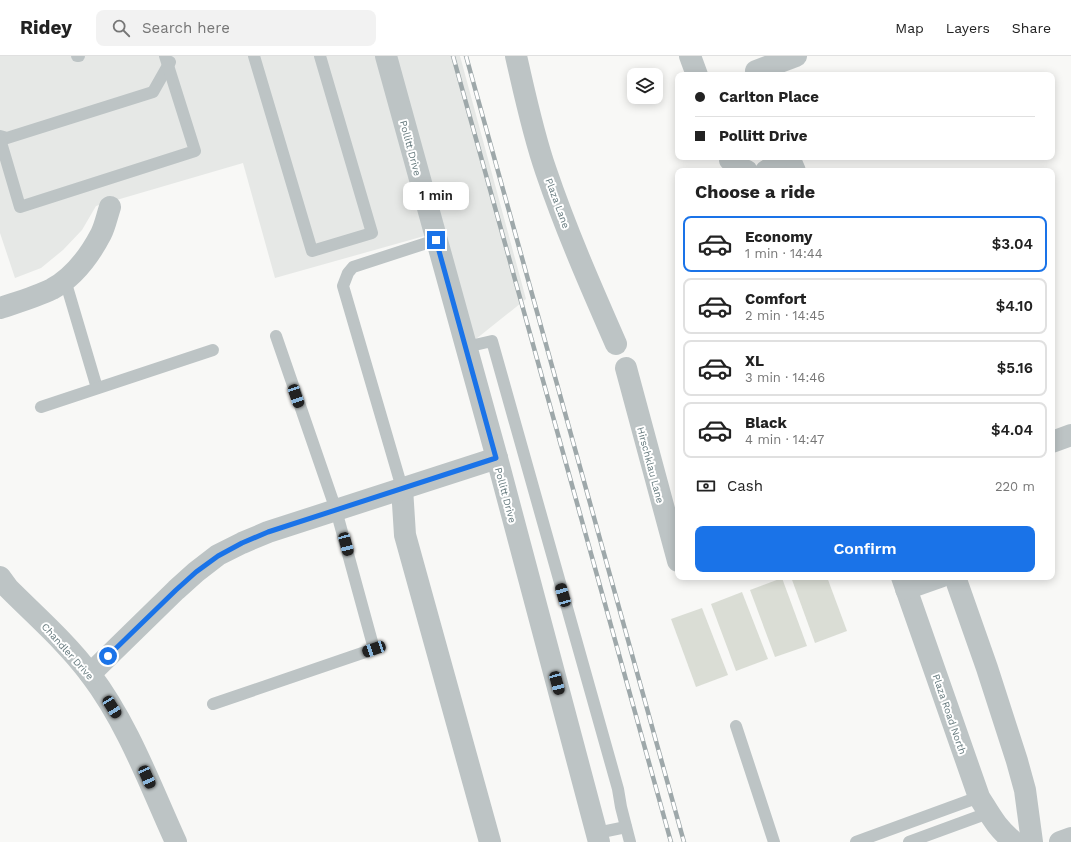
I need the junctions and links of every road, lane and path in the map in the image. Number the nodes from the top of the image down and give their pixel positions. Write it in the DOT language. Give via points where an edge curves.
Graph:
graph roads {
  1 [pos="254,56"];
  2 [pos="320,56"];
  3 [pos="386,56"];
  4 [pos="516,56"];
  5 [pos="690,56"];
  6 [pos="796,56"];
  7 [pos="169,59"];
  8 [pos="755,67"];
  9 [pos="696,72"];
  10 [pos="0,138"];
  11 [pos="777,160"];
  12 [pos="771,168"];
  13 [pos="110,208"];
  14 [pos="436,240"];
  15 [pos="65,280"];
  16 [pos="0,308"];
  17 [pos="276,336"];
  18 [pos="616,344"];
  19 [pos="466,347"];
  20 [pos="213,350"];
  21 [pos="626,368"];
  22 [pos="97,388"];
  23 [pos="41,408"];
  24 [pos="1071,435"];
  25 [pos="1055,441"];
  26 [pos="496,458"];
  27 [pos="402,488"];
  28 [pos="336,510"];
  29 [pos="675,555"];
  30 [pos="0,577"];
  31 [pos="922,580"];
  32 [pos="956,580"];
  33 [pos="904,583"];
  34 [pos="90,674"];
  35 [pos="213,704"];
  36 [pos="736,726"];
  37 [pos="984,805"];
  38 [pos="626,827"];
  39 [pos="598,838"];
  40 [pos="1071,838"];
  41 [pos="176,842"];
  42 [pos="490,842"];
  43 [pos="630,842"];
  44 [pos="774,842"];
  45 [pos="856,842"];
  46 [pos="909,842"];
  47 [pos="1014,842"];
  48 [pos="1032,842"];
  49 [pos="1060,842"];
  1 -- 2 [label="lane" via="312,251 372,233"];
  3 -- 14 [label="street, Pollitt Drive"];
  4 -- 18 [label="street, Plaza Lane" via="533,130 546,170"];
  5 -- 9 [label="street"];
  6 -- 8 [label="street"];
  7 -- 10 [label="lane" via="153,92 7,138"];
  7 -- 10 [label="lane" via="195,152 20,207"];
  11 -- 12 [label="street"];
  13 -- 15 [label="street" via="89,255"];
  14 -- 19 [label="street, Pollitt Drive"];
  14 -- 27 [label="lane" via="353,267 343,286"];
  15 -- 16 [label="street" via="54,288"];
  15 -- 22 [label="lane"];
  17 -- 28 [label="lane"];
  19 -- 26 [label="street, Pollitt Drive"];
  19 -- 38 [label="lane" via="492,341 618,789"];
  20 -- 22 [label="lane"];
  21 -- 29 [label="street, Hirschklau Lane"];
  22 -- 23 [label="lane"];
  24 -- 25 [label="street"];
  26 -- 27 [label="street"];
  26 -- 39 [label="street, Pollitt Drive"];
  27 -- 28 [label="street"];
  27 -- 42 [label="street" via="405,535"];
  28 -- 34 [label="street" via="268,532 218,556 176,590"];
  28 -- 35 [label="lane" via="374,649"];
  30 -- 34 [label="street, Chandler Drive"];
  31 -- 33 [label="street"];
  32 -- 48 [label="street" via="1017,760"];
  33 -- 37 [label="street, Plaza Road North"];
  34 -- 41 [label="street, Chandler Drive" via="119,718"];
  36 -- 44 [label="lane"];
  37 -- 45 [label="lane"];
  37 -- 46 [label="lane"];
  37 -- 47 [label="street, Plaza Road North" via="992,820"];
  38 -- 39 [label="lane"];
  38 -- 43 [label="lane"];
  40 -- 49 [label="street"];
}
